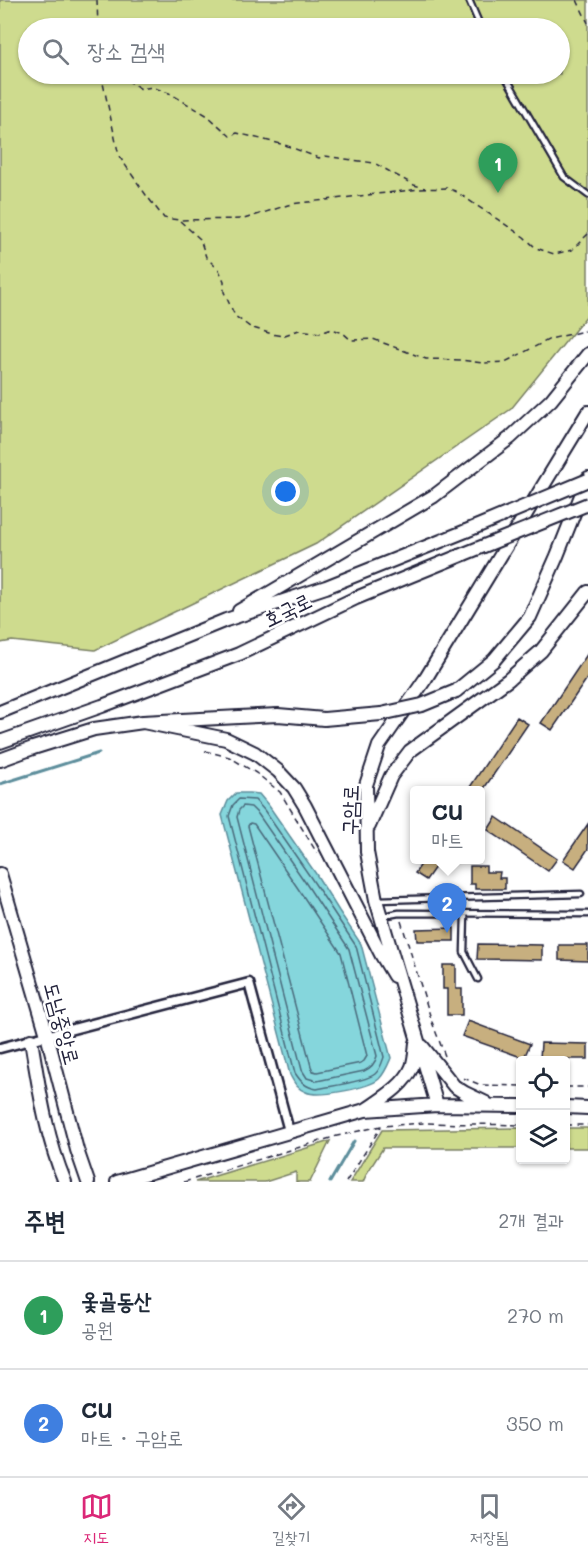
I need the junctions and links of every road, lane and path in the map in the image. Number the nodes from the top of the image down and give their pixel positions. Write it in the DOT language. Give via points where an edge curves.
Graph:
graph roads {
  1 [pos="97,0"];
  2 [pos="469,0"];
  3 [pos="577,0"];
  4 [pos="98,18"];
  5 [pos="477,18"];
  6 [pos="588,23"];
  7 [pos="103,84"];
  8 [pos="133,84"];
  9 [pos="510,84"];
  10 [pos="427,189"];
  11 [pos="588,195"];
  12 [pos="179,220"];
  13 [pos="588,234"];
  14 [pos="588,330"];
  15 [pos="588,354"];
  16 [pos="588,412"];
  17 [pos="588,479"];
  18 [pos="588,504"];
  19 [pos="588,592"];
  20 [pos="226,620"];
  21 [pos="0,712"];
  22 [pos="143,722"];
  23 [pos="0,742"];
  24 [pos="205,751"];
  25 [pos="0,760"];
  26 [pos="367,830"];
  27 [pos="316,852"];
  28 [pos="0,874"];
  29 [pos="581,894"];
  30 [pos="376,900"];
  31 [pos="399,913"];
  32 [pos="465,913"];
  33 [pos="588,914"];
  34 [pos="381,916"];
  35 [pos="478,979"];
  36 [pos="404,992"];
  37 [pos="47,1035"];
  38 [pos="416,1038"];
  39 [pos="31,1040"];
  40 [pos="0,1048"];
  41 [pos="448,1064"];
  42 [pos="458,1076"];
  43 [pos="516,1086"];
  44 [pos="570,1087"];
  45 [pos="588,1087"];
  46 [pos="437,1105"];
  47 [pos="493,1106"];
  48 [pos="516,1107"];
  49 [pos="570,1107"];
  50 [pos="588,1108"];
  51 [pos="365,1110"];
  52 [pos="516,1125"];
  53 [pos="570,1125"];
  54 [pos="588,1125"];
  55 [pos="381,1126"];
  56 [pos="289,1131"];
  57 [pos="65,1182"];
  58 [pos="88,1182"];
  59 [pos="117,1182"];
  60 [pos="184,1182"];
  61 [pos="346,1182"];
  1 -- 4 [label="path"];
  2 -- 5 [label="lane"];
  3 -- 6 [label="path"];
  7 -- 12 [label="path" via="119,156 164,218"];
  8 -- 10 [label="path" via="169,93 208,116 230,136 237,133 320,158 374,163"];
  9 -- 11 [label="lane" via="564,177"];
  10 -- 12 [label="path" via="291,204 244,219"];
  10 -- 13 [label="path" via="455,191 536,248 554,254 572,250"];
  12 -- 14 [label="path" via="200,239 206,257 219,270 235,316 250,327 272,334 332,329 351,339 373,339 426,358 483,363 505,362 550,339"];
  15 -- 20 [label="main road" via="551,400 510,438 434,496"];
  16 -- 26 [label="main road, 구암로" via="426,678 379,746 366,785"];
  17 -- 20 [label="main road, 호국로, bridge" via="326,587"];
  17 -- 22 [label="main road, bridge" via="530,617 494,660 456,691 422,705 381,714 324,719 278,715"];
  18 -- 23 [label="main road, 호국로, bridge" via="356,598 230,658"];
  19 -- 26 [label="main road" via="541,651 508,680 410,751 391,776"];
  20 -- 21 [label="main road, 호국로"];
  22 -- 25 [label="main road" via="94,729"];
  22 -- 36 [label="main road" via="225,738 255,753 278,771 305,806"];
  24 -- 27 [label="path" via="230,758 280,792"];
  26 -- 30 [label="main road, 구암로"];
  28 -- 37 [label="main road, 도남중앙로"];
  29 -- 30 [label="lane"];
  30 -- 34 [label="main road, 구암로"];
  31 -- 32 [label="lane"];
  31 -- 34 [label="lane"];
  31 -- 41 [label="path"];
  32 -- 33 [label="lane"];
  32 -- 35 [label="lane" via="464,952"];
  34 -- 36 [label="main road, 구암로"];
  36 -- 38 [label="main road, 구암로"];
  37 -- 39 [label="street"];
  37 -- 56 [label="street" via="249,983"];
  37 -- 58 [label="main road, 도남중앙로"];
  38 -- 46 [label="main road, 구암로"];
  38 -- 47 [label="main road" via="454,1086"];
  38 -- 51 [label="main road" via="412,1066 404,1081"];
  39 -- 40 [label="street"];
  39 -- 57 [label="main road, 도남중앙로" via="44,1115"];
  42 -- 43 [label="path" via="481,1085"];
  44 -- 45 [label="path"];
  46 -- 47 [label="main road"];
  46 -- 51 [label="main road"];
  47 -- 48 [label="main road"];
  49 -- 50 [label="main road"];
  51 -- 56 [label="main road"];
  52 -- 55 [label="path"];
  53 -- 54 [label="path"];
  55 -- 60 [label="path"];
  55 -- 61 [label="path"];
  56 -- 59 [label="main road"];
}
